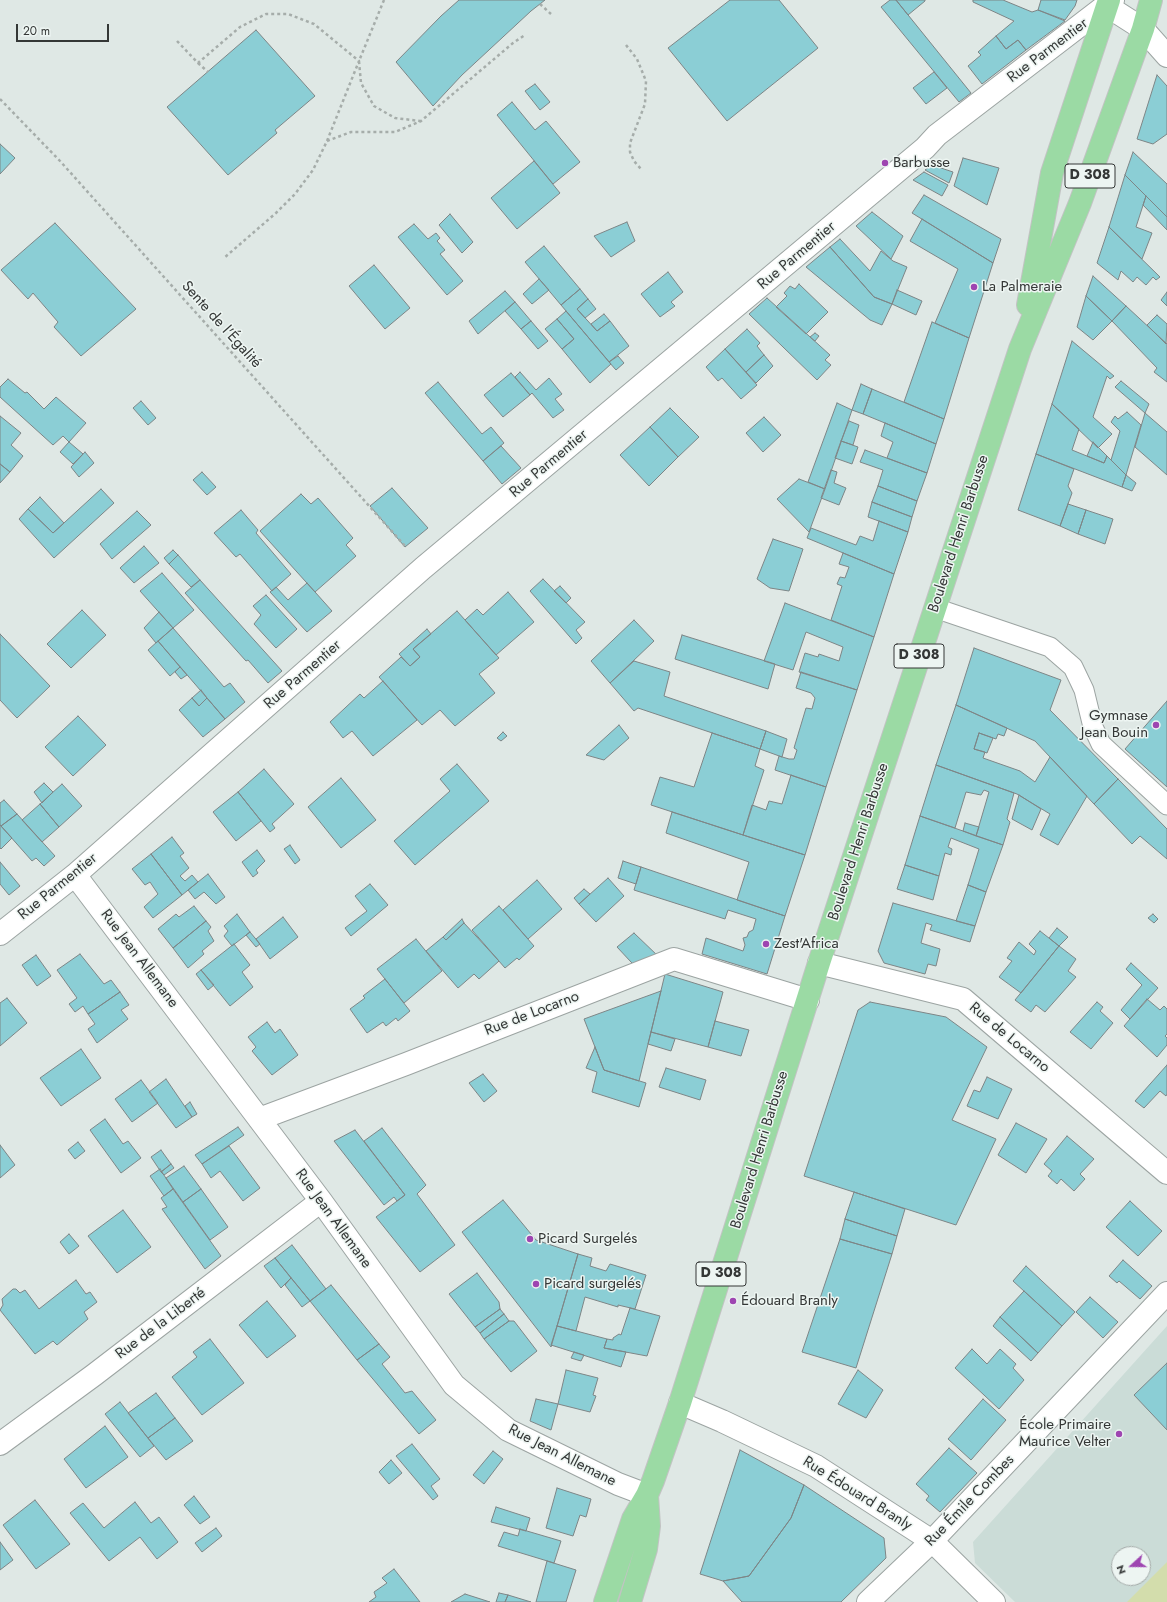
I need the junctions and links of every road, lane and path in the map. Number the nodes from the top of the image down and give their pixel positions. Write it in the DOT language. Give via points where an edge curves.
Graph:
graph roads {
  1 [pos="1151,0"];
  2 [pos="383,1"];
  3 [pos="1110,2"];
  4 [pos="540,4"];
  5 [pos="551,14"];
  6 [pos="1143,29"];
  7 [pos="524,35"];
  8 [pos="177,41"];
  9 [pos="626,45"];
  10 [pos="1167,56"];
  11 [pos="359,61"];
  12 [pos="198,63"];
  13 [pos="208,72"];
  14 [pos="0,99"];
  15 [pos="421,121"];
  16 [pos="327,141"];
  17 [pos="641,169"];
  18 [pos="224,258"];
  19 [pos="1020,349"];
  20 [pos="423,568"];
  21 [pos="935,608"];
  22 [pos="1167,805"];
  23 [pos="75,875"];
  24 [pos="0,934"];
  25 [pos="819,963"];
  26 [pos="808,1000"];
  27 [pos="259,1119"];
  28 [pos="1167,1173"];
  29 [pos="321,1201"];
  30 [pos="1167,1292"];
  31 [pos="680,1403"];
  32 [pos="0,1444"];
  33 [pos="647,1494"];
  34 [pos="932,1541"];
  35 [pos="605,1602"];
  36 [pos="630,1602"];
  37 [pos="868,1602"];
  38 [pos="994,1602"];
  1 -- 6 [label="main road, Boulevard Henri Barbusse / D 308"];
  2 -- 11 [label="path"];
  3 -- 6 [label="street"];
  3 -- 19 [label="main road, Boulevard Henri Barbusse / D 308" via="1052,173"];
  3 -- 20 [label="street, Rue Parmentier" via="937,135 912,159"];
  4 -- 5 [label="path"];
  6 -- 10 [label="street"];
  6 -- 19 [label="main road, Boulevard Henri Barbusse / D 308" via="1080,203"];
  7 -- 15 [label="path"];
  8 -- 12 [label="path"];
  9 -- 17 [label="path" via="637,59 646,82 645,104 630,143 630,152"];
  11 -- 12 [label="path" via="314,24 288,14 266,14 240,27"];
  11 -- 15 [label="path" via="361,83 374,106 395,118"];
  11 -- 16 [label="path"];
  12 -- 13 [label="path"];
  14 -- 20 [label="path, Sente de l'Égalité" via="65,167"];
  15 -- 16 [label="path" via="395,132 351,132"];
  16 -- 18 [label="path" via="313,170 296,194"];
  19 -- 21 [label="main road, Boulevard Henri Barbusse / D 308"];
  20 -- 23 [label="street, Rue Parmentier"];
  21 -- 22 [label="lane" via="1050,647 1073,667 1084,690 1093,727 1101,744"];
  21 -- 25 [label="main road, Boulevard Henri Barbusse / D 308"];
  23 -- 24 [label="street, Rue Parmentier"];
  23 -- 27 [label="street, Rue Jean Allemane"];
  25 -- 26 [label="main road, Boulevard Henri Barbusse / D 308"];
  25 -- 28 [label="street, Rue de Locarno" via="963,999"];
  26 -- 27 [label="street, Rue de Locarno" via="674,958"];
  26 -- 31 [label="main road, Boulevard Henri Barbusse / D 308"];
  27 -- 29 [label="street, Rue Jean Allemane"];
  29 -- 32 [label="street, Rue de la Liberté"];
  29 -- 33 [label="street, Rue Jean Allemane" via="454,1385 508,1430 618,1484"];
  30 -- 34 [label="street, Rue Émile Combes"];
  31 -- 33 [label="main road, Boulevard Henri Barbusse / D 308"];
  31 -- 34 [label="street, Rue Édouard Branly" via="816,1466"];
  33 -- 35 [label="main road, Boulevard Henri Barbusse / D 308" via="633,1519"];
  33 -- 36 [label="main road, Boulevard Henri Barbusse / D 308" via="649,1526 646,1549"];
  34 -- 37 [label="street, Rue Émile Combes"];
  34 -- 38 [label="street, Rue Édouard Branly"];
}
